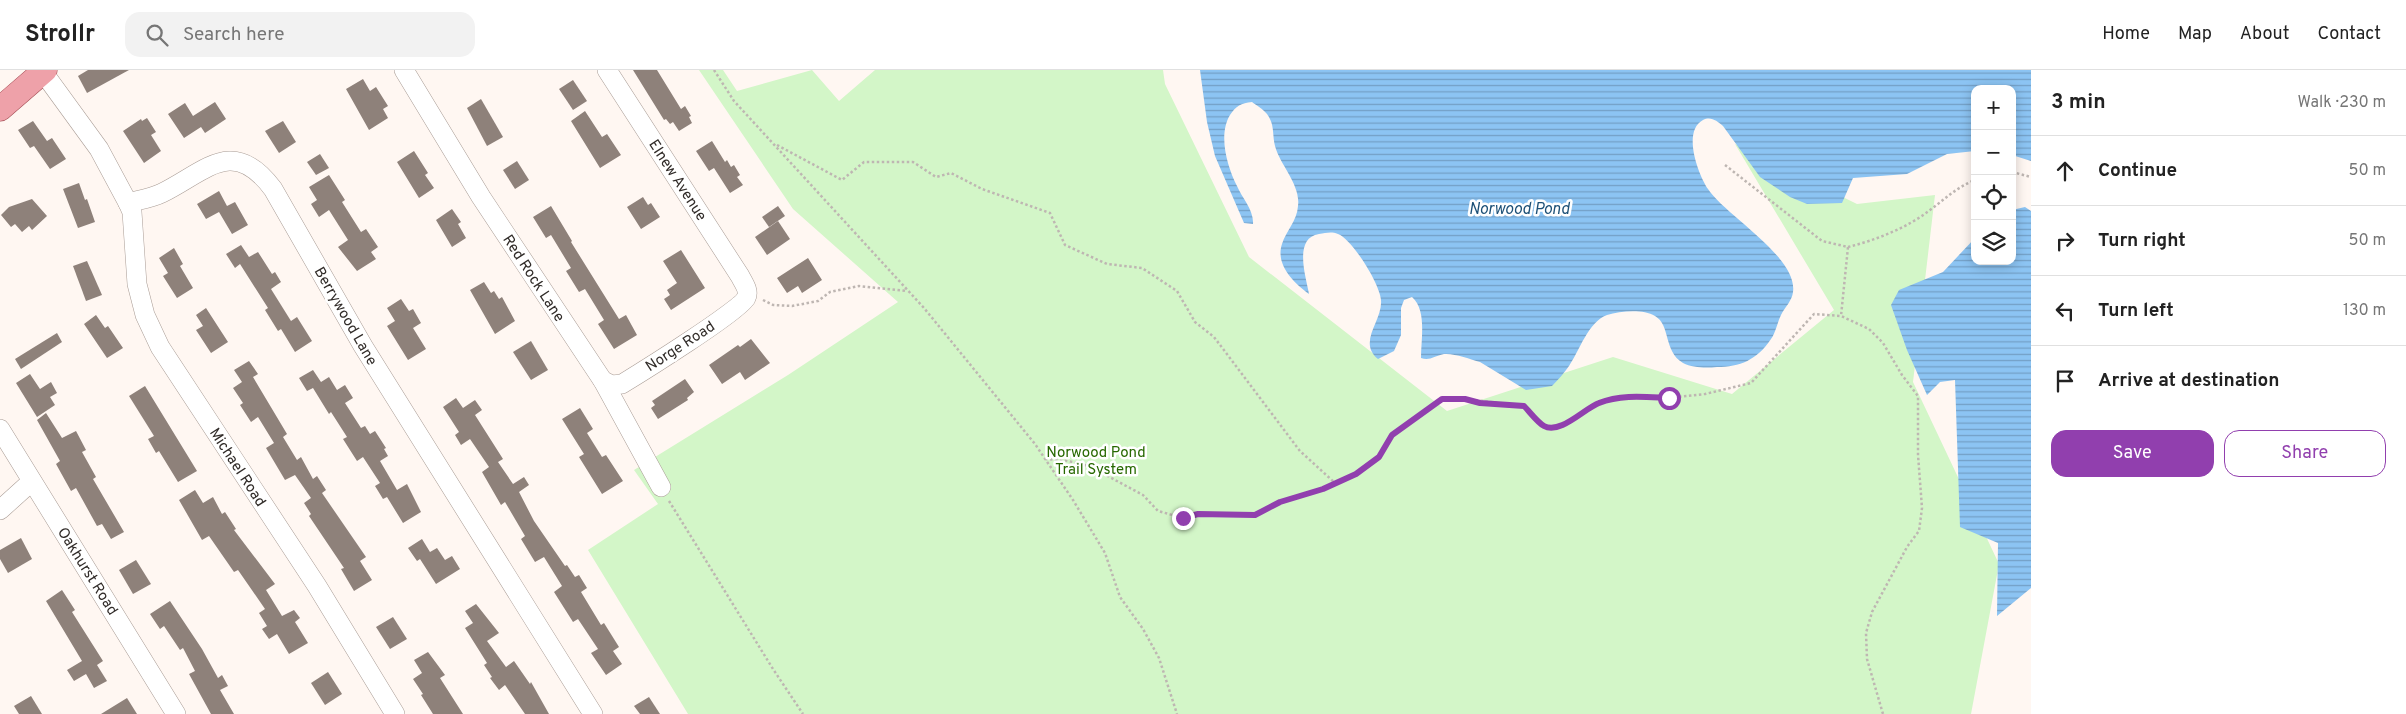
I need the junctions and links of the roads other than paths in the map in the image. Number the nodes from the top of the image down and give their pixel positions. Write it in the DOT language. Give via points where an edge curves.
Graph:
graph roads {
  1 [pos="404,70"];
  2 [pos="607,70"];
  3 [pos="44,71"];
  4 [pos="0,109"];
  5 [pos="128,203"];
  6 [pos="748,292"];
  7 [pos="603,381"];
  8 [pos="0,429"];
  9 [pos="31,482"];
  10 [pos="661,487"];
  11 [pos="0,510"];
  12 [pos="176,714"];
  13 [pos="395,714"];
  14 [pos="593,714"];
  1 -- 7 [label="street, Red Rock Lane" via="481,197"];
  2 -- 6 [label="street, Elnew Avenue"];
  3 -- 4 [label="main road"];
  3 -- 5 [label="street" via="99,150"];
  5 -- 13 [label="street, Michael Road" via="132,212 137,284 144,315 160,347 317,586"];
  5 -- 14 [label="street, Berrywood Lane" via="160,194 218,162 230,160 261,173 363,346"];
  6 -- 7 [label="street, Norge Road" via="746,299 727,315 622,384 612,385"];
  7 -- 10 [label="street, Red Rock Lane"];
  8 -- 9 [label="street, Oakhurst Road"];
  9 -- 11 [label="street"];
  9 -- 12 [label="street, Oakhurst Road"];
}
